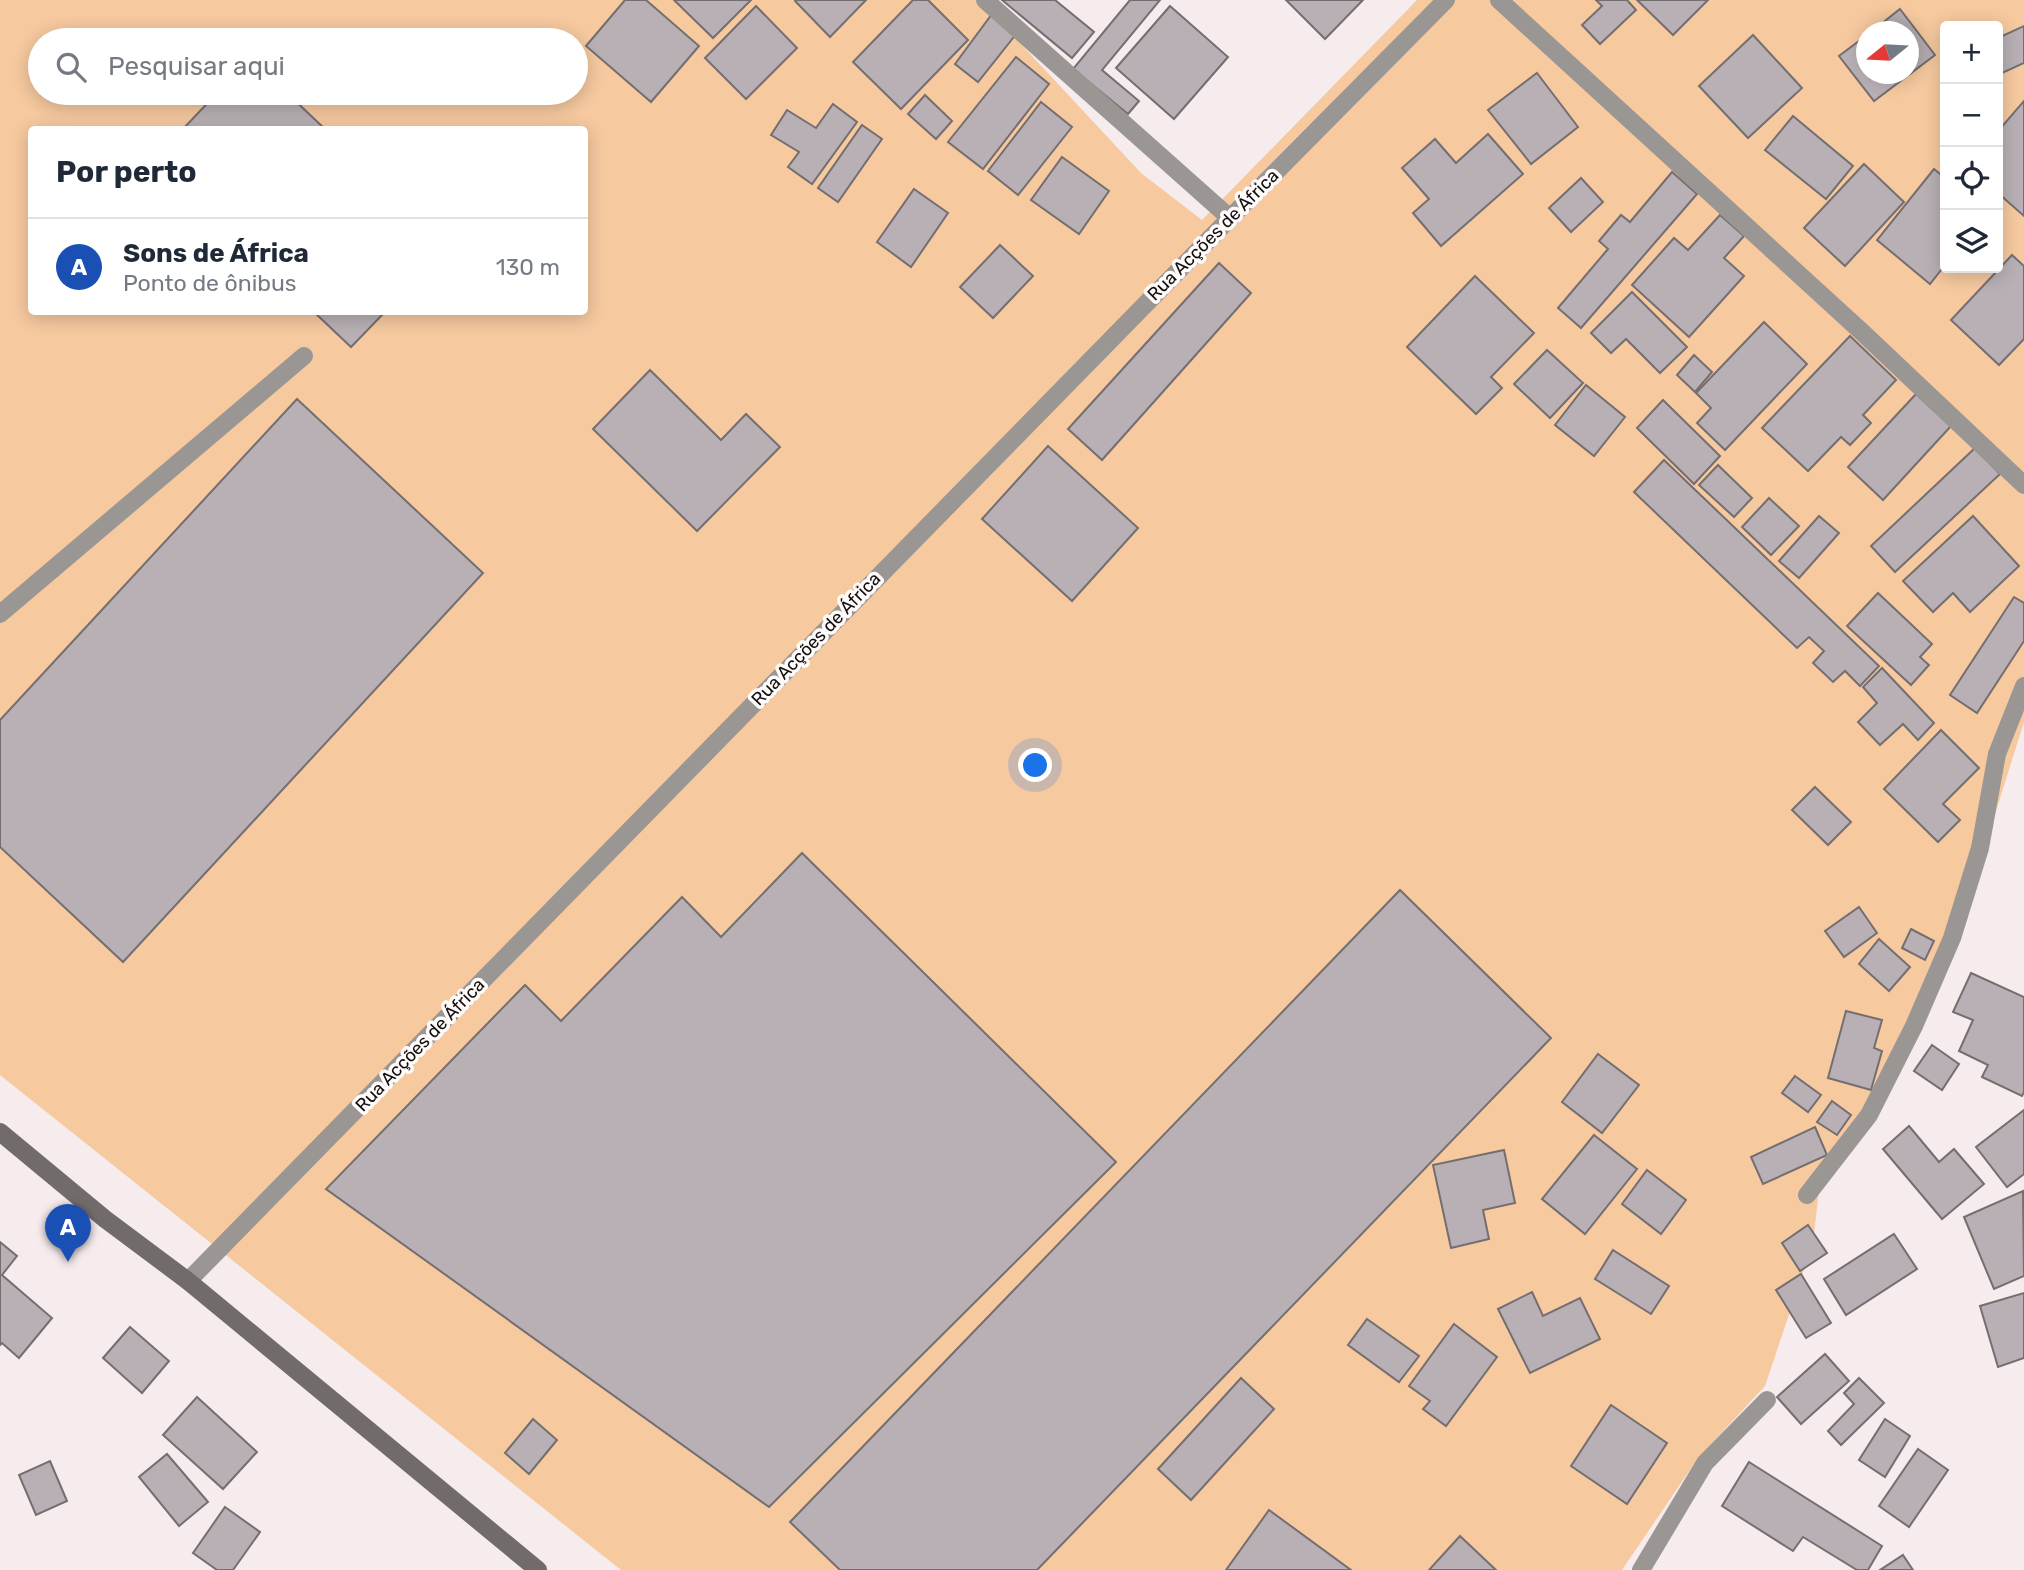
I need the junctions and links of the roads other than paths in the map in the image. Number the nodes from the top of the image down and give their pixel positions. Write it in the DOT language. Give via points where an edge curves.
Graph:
graph roads {
  1 [pos="985,0"];
  2 [pos="1446,0"];
  3 [pos="1499,0"];
  4 [pos="1230,218"];
  5 [pos="304,356"];
  6 [pos="2024,485"];
  7 [pos="0,614"];
  8 [pos="2024,686"];
  9 [pos="0,1132"];
  10 [pos="1807,1195"];
  11 [pos="188,1281"];
  12 [pos="1767,1400"];
  13 [pos="538,1570"];
  14 [pos="1641,1570"];
  1 -- 4 [label="street"];
  2 -- 4 [label="street, Rua Acções de África"];
  3 -- 6 [label="street"];
  4 -- 11 [label="street, Rua Acções de África"];
  5 -- 7 [label="street"];
  8 -- 10 [label="street" via="1997,754 1980,848 1952,938 1869,1115"];
  9 -- 11 [label="main road"];
  11 -- 13 [label="main road"];
  12 -- 14 [label="street" via="1705,1463"];
}
